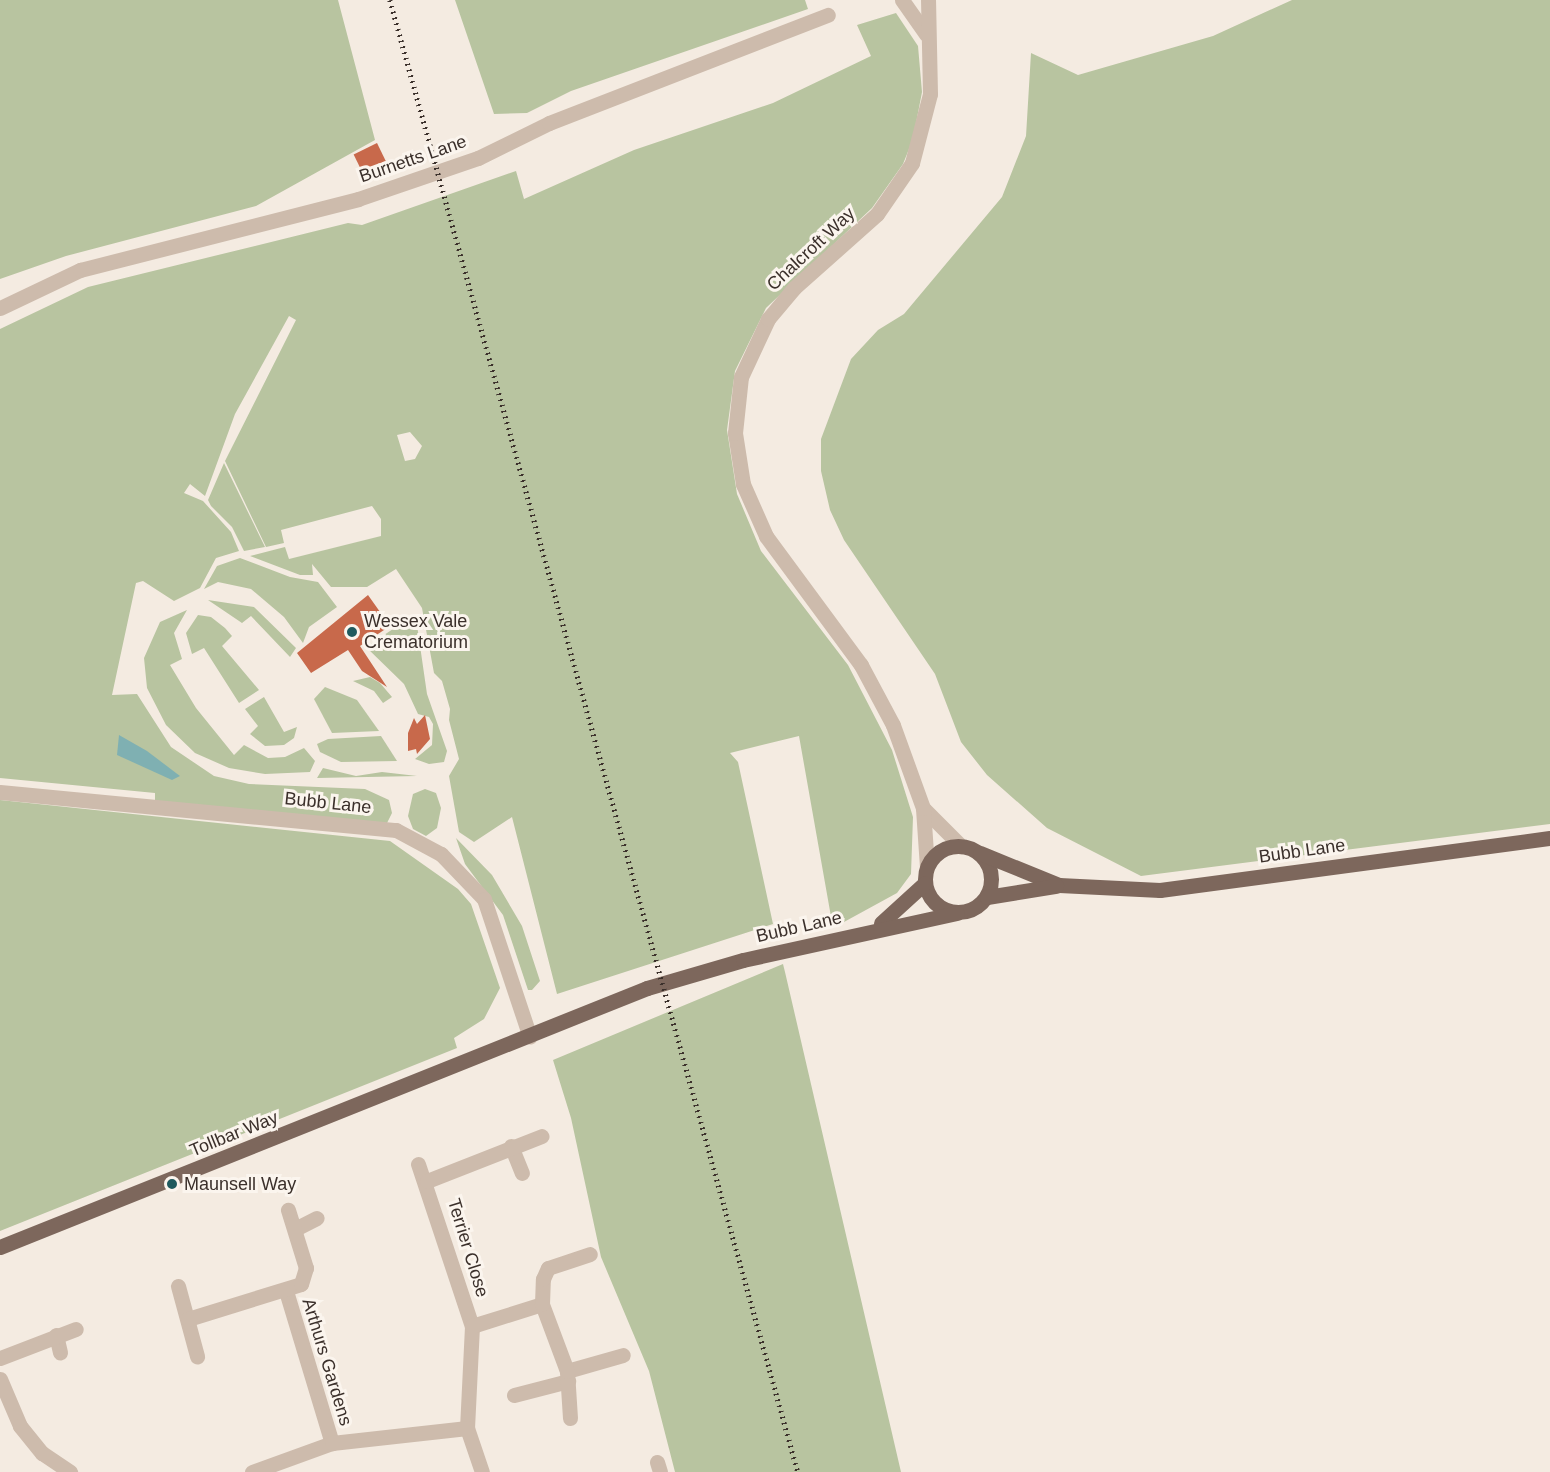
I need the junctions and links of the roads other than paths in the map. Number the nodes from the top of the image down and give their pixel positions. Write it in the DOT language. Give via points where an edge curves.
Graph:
graph roads {
  1 [pos="902,0"];
  2 [pos="928,0"];
  3 [pos="828,15"];
  4 [pos="926,34"];
  5 [pos="0,308"];
  6 [pos="0,792"];
  7 [pos="923,808"];
  8 [pos="1550,838"];
  9 [pos="961,846"];
  10 [pos="980,853"];
  11 [pos="927,867"];
  12 [pos="925,883"];
  13 [pos="1059,885"];
  14 [pos="987,897"];
  15 [pos="957,913"];
  16 [pos="873,929"];
  17 [pos="530,1037"];
  18 [pos="481,1055"];
  19 [pos="542,1136"];
  20 [pos="511,1146"];
  21 [pos="418,1164"];
  22 [pos="522,1173"];
  23 [pos="427,1181"];
  24 [pos="288,1210"];
  25 [pos="317,1218"];
  26 [pos="297,1228"];
  27 [pos="0,1247"];
  28 [pos="584,1259"];
  29 [pos="178,1286"];
  30 [pos="286,1291"];
  31 [pos="542,1304"];
  32 [pos="188,1319"];
  33 [pos="472,1326"];
  34 [pos="76,1329"];
  35 [pos="56,1335"];
  36 [pos="60,1353"];
  37 [pos="623,1355"];
  38 [pos="197,1356"];
  39 [pos="0,1358"];
  40 [pos="567,1376"];
  41 [pos="0,1379"];
  42 [pos="514,1395"];
  43 [pos="570,1418"];
  44 [pos="467,1428"];
  45 [pos="332,1443"];
  46 [pos="289,1466"];
  47 [pos="70,1472"];
  48 [pos="252,1472"];
  49 [pos="483,1472"];
  1 -- 4 [label="street"];
  2 -- 4 [label="street, Chalcroft Way"];
  3 -- 5 [label="street, Burnetts Lane" via="549,123 478,158 358,199 80,270"];
  4 -- 7 [label="street, Chalcroft Way" via="930,94 912,163 878,213 794,288 768,319 741,377 735,433 740,469 757,519 872,682 901,744"];
  6 -- 17 [label="street, Bubb Lane" via="396,831 441,854 484,899"];
  7 -- 9 [label="street, Chalcroft Way"];
  7 -- 11 [label="street, Chalcroft Way"];
  8 -- 13 [label="main road, Bubb Lane" via="1160,890"];
  9 -- 10 [label="main road"];
  9 -- 11 [label="main road" via="937,853"];
  10 -- 13 [label="main road, Bubb Lane"];
  10 -- 14 [label="main road" via="991,869"];
  11 -- 12 [label="main road"];
  12 -- 15 [label="main road" via="939,907"];
  12 -- 16 [label="main road, Bubb Lane" via="902,908"];
  13 -- 14 [label="main road, Bubb Lane"];
  14 -- 15 [label="main road" via="971,910"];
  15 -- 16 [label="main road, Bubb Lane"];
  16 -- 17 [label="main road, Bubb Lane" via="683,975"];
  17 -- 18 [label="main road, Bubb Lane"];
  18 -- 27 [label="main road, Tollbar Way"];
  19 -- 20 [label="street, Terrier Close"];
  20 -- 22 [label="street"];
  20 -- 23 [label="street, Terrier Close"];
  21 -- 23 [label="street, Terrier Close"];
  23 -- 33 [label="street, Terrier Close"];
  24 -- 26 [label="street, Arthurs Gardens"];
  25 -- 26 [label="street"];
  26 -- 30 [label="street, Arthurs Gardens" via="306,1268 301,1284"];
  28 -- 31 [label="street" via="548,1268 543,1279"];
  29 -- 32 [label="street"];
  30 -- 32 [label="street, Arthurs Gardens"];
  30 -- 45 [label="street, Arthurs Gardens"];
  31 -- 33 [label="street, Terrier Close"];
  31 -- 40 [label="street"];
  32 -- 38 [label="street"];
  33 -- 44 [label="street, Terrier Close"];
  34 -- 35 [label="street"];
  35 -- 36 [label="street"];
  35 -- 39 [label="street"];
  37 -- 40 [label="street"];
  40 -- 42 [label="street"];
  40 -- 43 [label="street"];
  41 -- 47 [label="street" via="20,1426 42,1453"];
  44 -- 45 [label="street"];
  44 -- 49 [label="street"];
  45 -- 46 [label="street"];
  46 -- 48 [label="street"];
}
